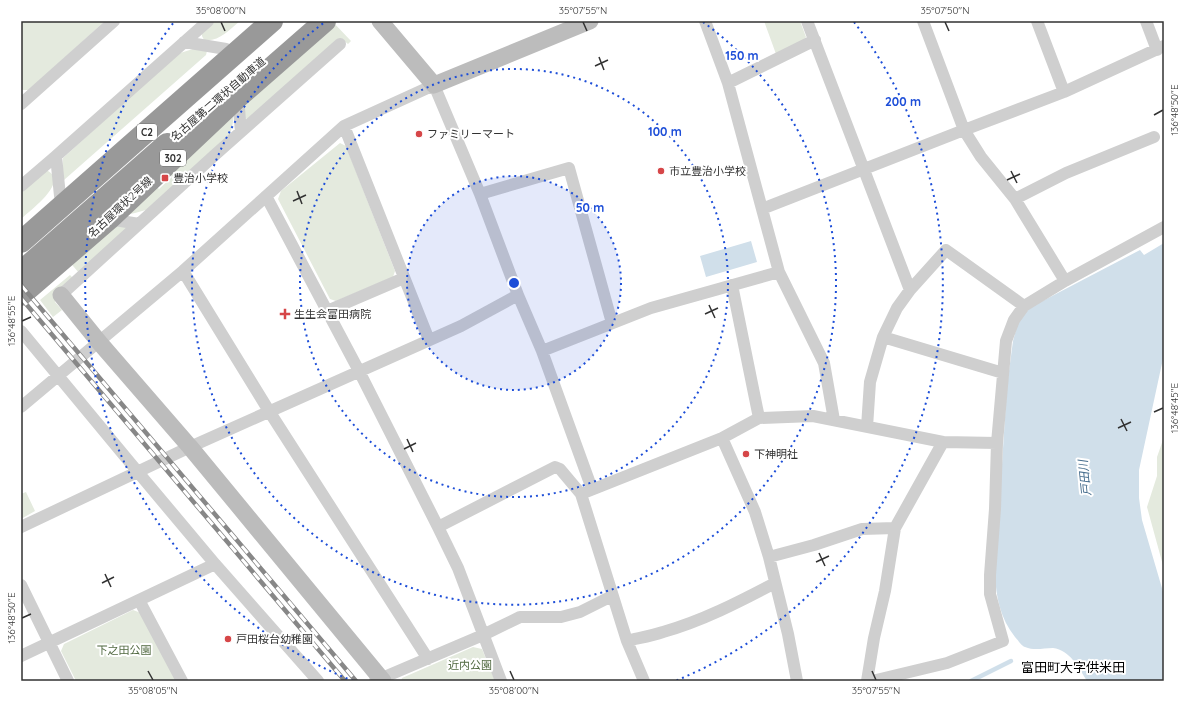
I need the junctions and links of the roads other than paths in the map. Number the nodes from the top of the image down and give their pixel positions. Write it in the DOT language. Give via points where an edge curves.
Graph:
graph roads {
  1 [pos="114,21"];
  2 [pos="208,21"];
  3 [pos="258,21"];
  4 [pos="272,21"];
  5 [pos="308,21"];
  6 [pos="325,21"];
  7 [pos="380,21"];
  8 [pos="588,21"];
  9 [pos="705,21"];
  10 [pos="807,21"];
  11 [pos="923,21"];
  12 [pos="1037,21"];
  13 [pos="1146,21"];
  14 [pos="815,40"];
  15 [pos="184,42"];
  16 [pos="340,44"];
  17 [pos="1160,48"];
  18 [pos="226,50"];
  19 [pos="728,82"];
  20 [pos="434,85"];
  21 [pos="1064,92"];
  22 [pos="238,97"];
  23 [pos="22,100"];
  24 [pos="344,126"];
  25 [pos="964,130"];
  26 [pos="241,132"];
  27 [pos="1154,137"];
  28 [pos="56,156"];
  29 [pos="864,169"];
  30 [pos="21,186"];
  31 [pos="480,194"];
  32 [pos="60,196"];
  33 [pos="266,196"];
  34 [pos="1015,199"];
  35 [pos="762,208"];
  36 [pos="109,219"];
  37 [pos="139,224"];
  38 [pos="1164,227"];
  39 [pos="21,228"];
  40 [pos="21,242"];
  41 [pos="183,271"];
  42 [pos="21,272"];
  43 [pos="779,272"];
  44 [pos="404,278"];
  45 [pos="1065,281"];
  46 [pos="732,285"];
  47 [pos="910,290"];
  48 [pos="21,295"];
  49 [pos="61,295"];
  50 [pos="518,295"];
  51 [pos="1024,306"];
  52 [pos="327,311"];
  53 [pos="612,323"];
  54 [pos="21,331"];
  55 [pos="883,337"];
  56 [pos="429,340"];
  57 [pos="99,342"];
  58 [pos="542,351"];
  59 [pos="360,371"];
  60 [pos="1003,374"];
  61 [pos="59,377"];
  62 [pos="21,407"];
  63 [pos="270,411"];
  64 [pos="759,418"];
  65 [pos="834,420"];
  66 [pos="867,427"];
  67 [pos="722,438"];
  68 [pos="943,442"];
  69 [pos="996,443"];
  70 [pos="190,447"];
  71 [pos="137,471"];
  72 [pos="587,492"];
  73 [pos="21,527"];
  74 [pos="438,527"];
  75 [pos="895,528"];
  76 [pos="769,557"];
  77 [pos="215,564"];
  78 [pos="775,583"];
  79 [pos="21,585"];
  80 [pos="612,596"];
  81 [pos="139,600"];
  82 [pos="483,635"];
  83 [pos="627,641"];
  84 [pos="50,643"];
  85 [pos="21,656"];
  86 [pos="428,659"];
  87 [pos="379,680"];
  88 [pos="68,681"];
  89 [pos="182,681"];
  90 [pos="318,681"];
  91 [pos="501,681"];
  92 [pos="644,681"];
  93 [pos="797,681"];
  94 [pos="867,681"];
  95 [pos="872,681"];
  1 -- 23 [label="street"];
  2 -- 15 [label="street"];
  3 -- 18 [label="highway"];
  4 -- 40 [label="highway, 名古屋第二環状自動車道 / C2"];
  5 -- 42 [label="highway, 名古屋第二環状自動車道 / C2"];
  6 -- 22 [label="highway, 名古屋環状2号線 / 302"];
  7 -- 20 [label="street"];
  8 -- 20 [label="street"];
  9 -- 19 [label="street"];
  10 -- 14 [label="street"];
  11 -- 25 [label="street"];
  12 -- 21 [label="street"];
  13 -- 17 [label="street"];
  14 -- 19 [label="street"];
  14 -- 29 [label="street"];
  15 -- 18 [label="street"];
  15 -- 28 [label="street"];
  16 -- 26 [label="street"];
  17 -- 21 [label="street"];
  18 -- 32 [label="highway"];
  19 -- 35 [label="street"];
  20 -- 24 [label="street"];
  20 -- 31 [label="street"];
  21 -- 25 [label="street"];
  22 -- 26 [label="street"];
  22 -- 36 [label="highway, 名古屋環状2号線 / 302"];
  24 -- 33 [label="street"];
  24 -- 44 [label="street"];
  25 -- 29 [label="street"];
  25 -- 34 [label="street" via="980,158"];
  26 -- 37 [label="street"];
  27 -- 34 [label="street" via="1066,173"];
  28 -- 30 [label="street"];
  28 -- 32 [label="street"];
  29 -- 35 [label="street"];
  29 -- 47 [label="street"];
  31 -- 50 [label="street"];
  31 -- 53 [label="street" via="569,168"];
  32 -- 39 [label="highway"];
  33 -- 41 [label="street"];
  33 -- 52 [label="street"];
  34 -- 45 [label="street"];
  35 -- 43 [label="street"];
  36 -- 37 [label="street"];
  36 -- 48 [label="highway, 名古屋環状2号線 / 302"];
  37 -- 49 [label="street"];
  38 -- 45 [label="street"];
  41 -- 57 [label="street"];
  41 -- 63 [label="street"];
  43 -- 46 [label="street"];
  43 -- 65 [label="street" via="824,363"];
  44 -- 52 [label="street"];
  44 -- 56 [label="street"];
  45 -- 51 [label="street"];
  46 -- 53 [label="street" via="651,308"];
  46 -- 64 [label="street"];
  47 -- 51 [label="street" via="946,250"];
  47 -- 55 [label="street" via="897,308"];
  49 -- 57 [label="street"];
  50 -- 56 [label="street"];
  50 -- 58 [label="street"];
  51 -- 60 [label="street" via="1014,320 1006,341"];
  52 -- 59 [label="street"];
  53 -- 58 [label="street"];
  54 -- 61 [label="street"];
  55 -- 60 [label="street"];
  55 -- 66 [label="street" via="870,382"];
  56 -- 59 [label="street"];
  57 -- 61 [label="street"];
  57 -- 70 [label="street"];
  58 -- 72 [label="street"];
  59 -- 63 [label="street"];
  59 -- 74 [label="street"];
  60 -- 69 [label="street"];
  61 -- 62 [label="street"];
  61 -- 71 [label="street"];
  63 -- 70 [label="street"];
  63 -- 86 [label="street"];
  64 -- 65 [label="street" via="813,416"];
  64 -- 67 [label="street"];
  65 -- 66 [label="street"];
  66 -- 68 [label="street"];
  67 -- 72 [label="street"];
  67 -- 76 [label="street" via="755,512"];
  68 -- 69 [label="street"];
  68 -- 75 [label="street"];
  69 -- 95 [label="street" via="996,509 990,594 1003,641 947,663"];
  70 -- 71 [label="street"];
  70 -- 87 [label="street"];
  71 -- 73 [label="street"];
  71 -- 77 [label="street"];
  72 -- 74 [label="street" via="555,467"];
  72 -- 80 [label="street"];
  74 -- 82 [label="street" via="458,568"];
  75 -- 76 [label="street" via="862,529"];
  75 -- 94 [label="street"];
  76 -- 78 [label="street"];
  77 -- 81 [label="street"];
  77 -- 90 [label="street"];
  78 -- 83 [label="street" via="697,620"];
  78 -- 93 [label="street"];
  79 -- 84 [label="street"];
  80 -- 82 [label="street" via="580,612 561,617 520,617"];
  80 -- 83 [label="street"];
  81 -- 84 [label="street"];
  81 -- 89 [label="street"];
  82 -- 86 [label="street"];
  82 -- 91 [label="street"];
  83 -- 92 [label="street"];
  84 -- 85 [label="street"];
  84 -- 88 [label="street"];
  86 -- 87 [label="street"];
}
